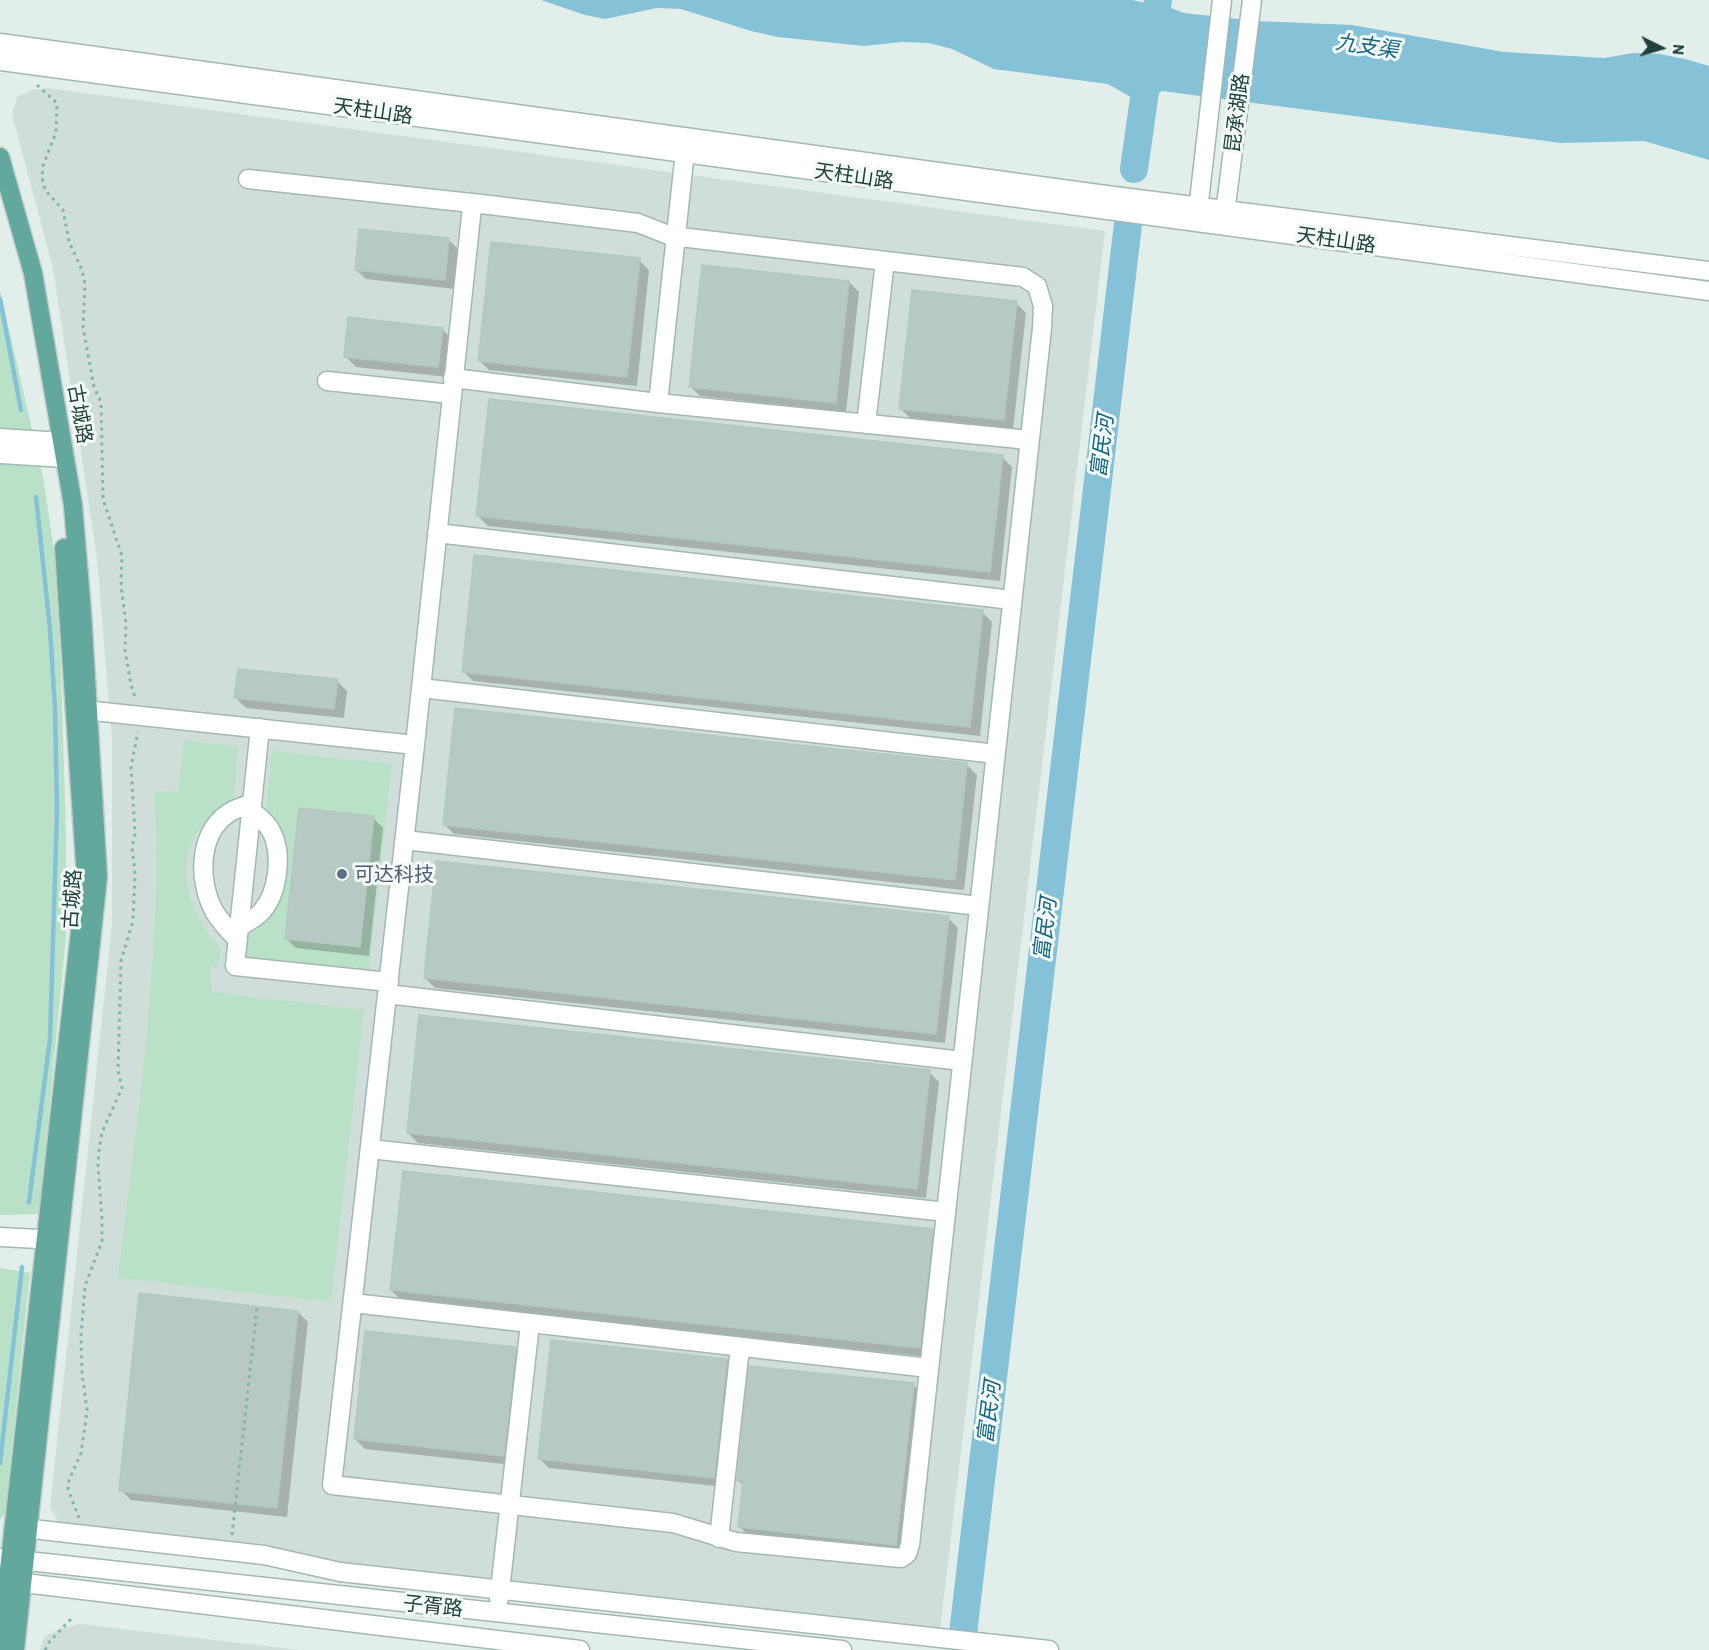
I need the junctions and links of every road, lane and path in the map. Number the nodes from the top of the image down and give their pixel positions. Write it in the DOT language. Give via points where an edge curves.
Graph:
graph roads {
  1 [pos="1222,1"];
  2 [pos="1251,2"];
  3 [pos="0,43"];
  4 [pos="0,61"];
  5 [pos="686,145"];
  6 [pos="0,157"];
  7 [pos="248,179"];
  8 [pos="0,202"];
  9 [pos="481,204"];
  10 [pos="1197,214"];
  11 [pos="1224,218"];
  12 [pos="676,236"];
  13 [pos="885,261"];
  14 [pos="1709,271"];
  15 [pos="1709,291"];
  16 [pos="327,381"];
  17 [pos="452,386"];
  18 [pos="658,403"];
  19 [pos="866,424"];
  20 [pos="0,438"];
  21 [pos="1029,440"];
  22 [pos="57,449"];
  23 [pos="0,454"];
  24 [pos="437,533"];
  25 [pos="1012,600"];
  26 [pos="421,688"];
  27 [pos="81,709"];
  28 [pos="260,728"];
  29 [pos="416,745"];
  30 [pos="996,754"];
  31 [pos="251,807"];
  32 [pos="405,840"];
  33 [pos="979,906"];
  34 [pos="238,934"];
  35 [pos="388,988"];
  36 [pos="962,1061"];
  37 [pos="370,1149"];
  38 [pos="946,1212"];
  39 [pos="0,1237"];
  40 [pos="52,1240"];
  41 [pos="353,1303"];
  42 [pos="257,1307"];
  43 [pos="530,1324"];
  44 [pos="740,1347"];
  45 [pos="929,1368"];
  46 [pos="510,1505"];
  47 [pos="21,1528"];
  48 [pos="719,1538"];
  49 [pos="230,1552"];
  50 [pos="12,1559"];
  51 [pos="10,1581"];
  52 [pos="500,1590"];
  53 [pos="497,1613"];
  54 [pos="72,1618"];
  55 [pos="0,1650"];
  56 [pos="15,1650"];
  57 [pos="45,1650"];
  58 [pos="580,1650"];
  59 [pos="842,1650"];
  60 [pos="1049,1650"];
  1 -- 10 [label="street, 昆承湖路"];
  2 -- 11 [label="street, 昆承湖路"];
  3 -- 5 [label="street, 天柱山路"];
  4 -- 5 [label="street, 天柱山路"];
  5 -- 10 [label="street, 天柱山路"];
  5 -- 12 [label="street"];
  6 -- 22 [label="main road, 古城路" via="33,273"];
  7 -- 9 [label="street"];
  8 -- 22 [label="main road, 古城路" via="21,270"];
  9 -- 12 [label="street" via="638,223"];
  9 -- 17 [label="street" via="472,207 470,215"];
  10 -- 11 [label="street, 天柱山路"];
  11 -- 14 [label="street, 天柱山路"];
  11 -- 15 [label="street, 天柱山路"];
  12 -- 13 [label="street"];
  12 -- 18 [label="street"];
  13 -- 19 [label="street"];
  13 -- 21 [label="street" via="1023,277 1037,286 1042,328"];
  16 -- 17 [label="street"];
  17 -- 18 [label="street"];
  17 -- 24 [label="street"];
  18 -- 19 [label="street"];
  19 -- 21 [label="street"];
  20 -- 22 [label="street"];
  21 -- 25 [label="street"];
  22 -- 23 [label="street"];
  22 -- 27 [label="main road, 古城路"];
  24 -- 25 [label="street"];
  24 -- 26 [label="street"];
  25 -- 30 [label="street"];
  26 -- 29 [label="street"];
  26 -- 30 [label="street"];
  27 -- 28 [label="street"];
  27 -- 40 [label="main road, 古城路" via="86,878"];
  28 -- 29 [label="street"];
  28 -- 31 [label="street"];
  29 -- 32 [label="street"];
  30 -- 33 [label="street"];
  31 -- 34 [label="street"];
  31 -- 34 [label="street" via="273,833 278,862 273,894 256,918"];
  31 -- 34 [label="street" via="233,810 221,820 211,835 202,864 214,911"];
  32 -- 33 [label="street"];
  32 -- 35 [label="street"];
  33 -- 36 [label="street"];
  34 -- 35 [label="street" via="235,966"];
  35 -- 36 [label="street"];
  35 -- 37 [label="street"];
  36 -- 38 [label="street"];
  37 -- 38 [label="street"];
  37 -- 41 [label="street"];
  38 -- 45 [label="street"];
  39 -- 40 [label="street"];
  40 -- 47 [label="main road, 古城路"];
  41 -- 43 [label="street"];
  41 -- 46 [label="street" via="332,1485"];
  42 -- 49 [label="path"];
  43 -- 44 [label="street"];
  43 -- 46 [label="street"];
  44 -- 45 [label="street"];
  44 -- 48 [label="street"];
  45 -- 48 [label="street" via="907,1554 901,1558"];
  46 -- 48 [label="street" via="673,1523"];
  46 -- 52 [label="street"];
  47 -- 49 [label="street"];
  47 -- 50 [label="main road, 古城路"];
  49 -- 52 [label="street" via="264,1555 340,1572"];
  50 -- 51 [label="main road, 古城路"];
  50 -- 53 [label="street, 子胥路"];
  51 -- 55 [label="main road, 古城路"];
  51 -- 56 [label="main road, 古城路"];
  51 -- 58 [label="street, 子胥路"];
  52 -- 53 [label="street"];
  52 -- 60 [label="street"];
  53 -- 59 [label="street, 子胥路"];
  54 -- 57 [label="path"];
}
